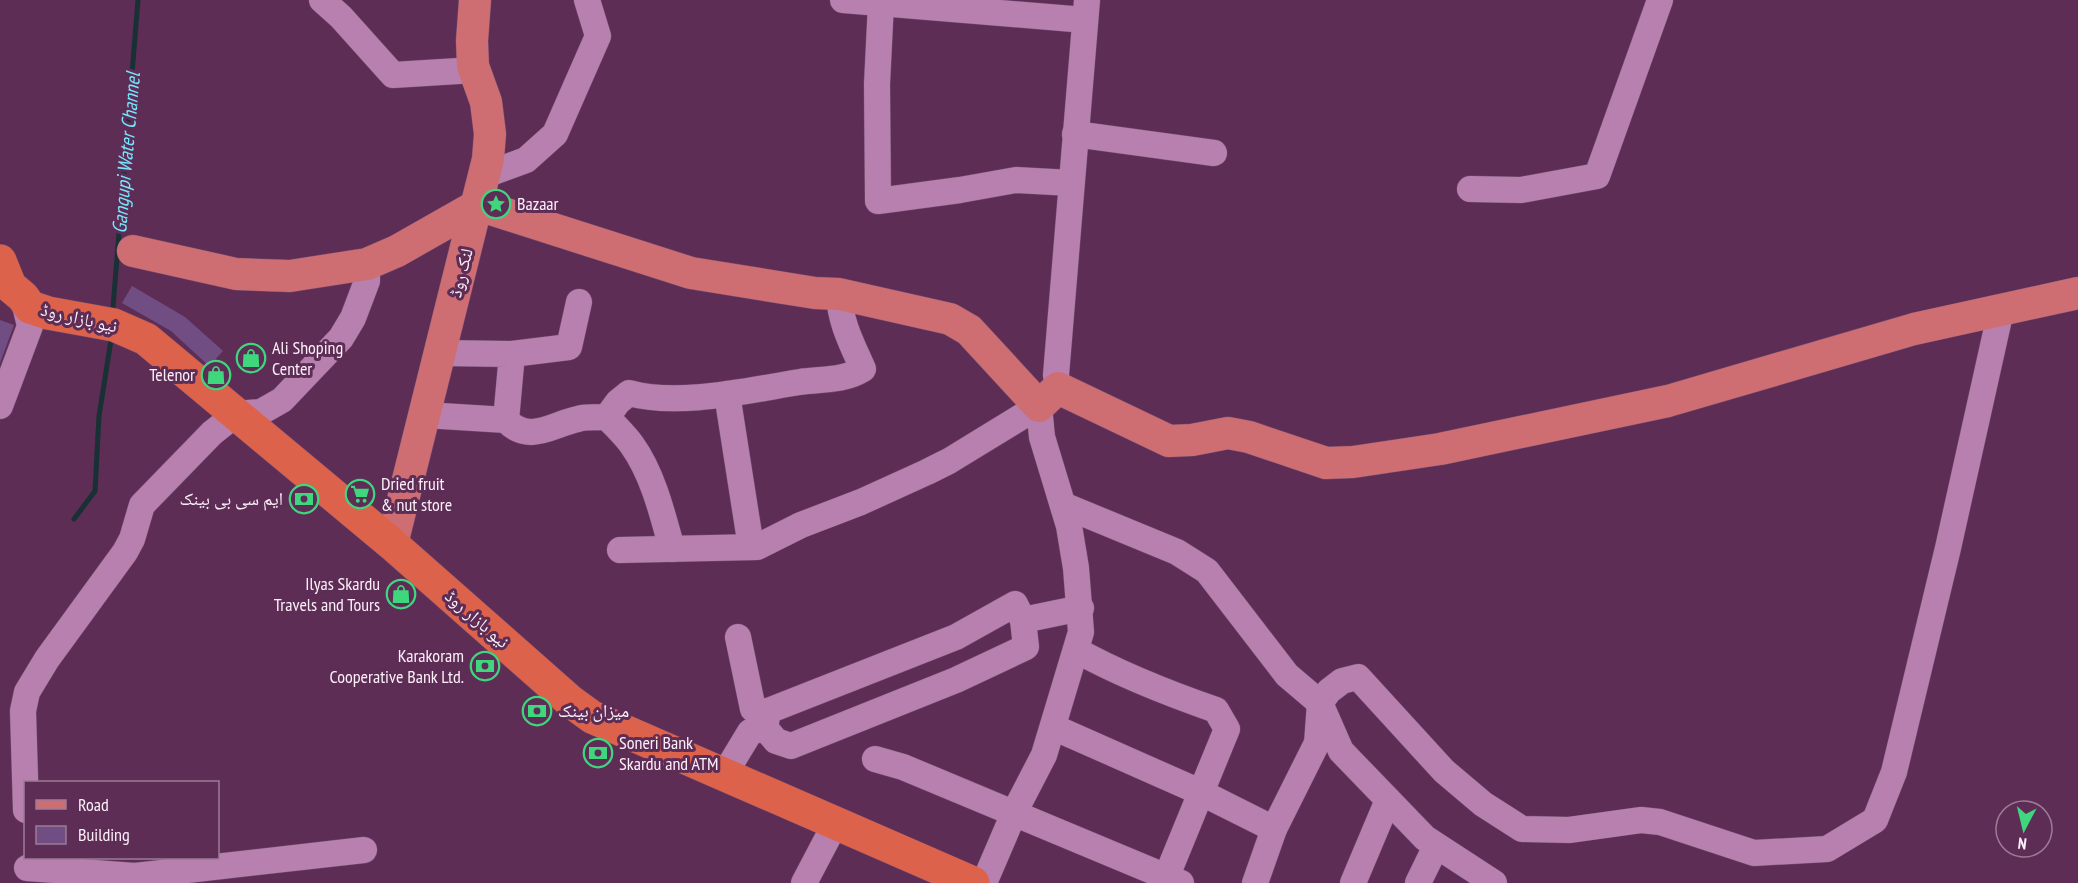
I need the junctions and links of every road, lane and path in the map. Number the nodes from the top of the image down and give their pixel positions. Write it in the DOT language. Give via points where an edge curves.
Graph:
graph roads {
  1 [pos="322,0"];
  2 [pos="475,0"];
  3 [pos="586,0"];
  4 [pos="843,0"];
  5 [pos="1660,0"];
  6 [pos="881,3"];
  7 [pos="1086,10"];
  8 [pos="475,70"];
  9 [pos="1075,134"];
  10 [pos="1214,153"];
  11 [pos="1071,183"];
  12 [pos="1470,189"];
  13 [pos="482,190"];
  14 [pos="133,251"];
  15 [pos="0,261"];
  16 [pos="367,264"];
  17 [pos="2078,293"];
  18 [pos="839,294"];
  19 [pos="23,297"];
  20 [pos="579,302"];
  21 [pos="2001,310"];
  22 [pos="441,352"];
  23 [pos="512,354"];
  24 [pos="727,394"];
  25 [pos="1048,397"];
  26 [pos="0,406"];
  27 [pos="236,414"];
  28 [pos="425,415"];
  29 [pos="607,417"];
  30 [pos="506,420"];
  31 [pos="1063,504"];
  32 [pos="392,544"];
  33 [pos="751,547"];
  34 [pos="672,549"];
  35 [pos="620,550"];
  36 [pos="1081,608"];
  37 [pos="1023,620"];
  38 [pos="738,637"];
  39 [pos="1076,650"];
  40 [pos="1320,703"];
  41 [pos="767,720"];
  42 [pos="1053,727"];
  43 [pos="875,759"];
  44 [pos="724,775"];
  45 [pos="25,781"];
  46 [pos="1200,792"];
  47 [pos="1388,800"];
  48 [pos="1014,813"];
  49 [pos="835,824"];
  50 [pos="1274,829"];
  51 [pos="1436,846"];
  52 [pos="364,850"];
  53 [pos="28,869"];
  54 [pos="1482,880"];
  55 [pos="1174,881"];
  56 [pos="804,883"];
  57 [pos="972,883"];
  58 [pos="984,883"];
  59 [pos="1255,883"];
  60 [pos="1353,883"];
  61 [pos="1418,883"];
  1 -- 8 [label="street" via="393,75"];
  2 -- 8 [label="main road, لنک روڈ"];
  3 -- 13 [label="street" via="598,36 555,134"];
  4 -- 6 [label="street"];
  5 -- 12 [label="street" via="1597,176 1521,190"];
  6 -- 7 [label="street"];
  6 -- 11 [label="street" via="878,201 1016,180"];
  7 -- 9 [label="street"];
  8 -- 13 [label="main road, لنک روڈ" via="486,102 490,134"];
  9 -- 10 [label="street"];
  9 -- 11 [label="street"];
  11 -- 25 [label="street" via="1056,375"];
  13 -- 16 [label="main road" via="397,251"];
  13 -- 18 [label="main road" via="691,273"];
  13 -- 22 [label="main road, لنک روڈ"];
  14 -- 16 [label="main road" via="236,274 290,276"];
  15 -- 19 [label="highway, نیو بازار روڈ" via="10,286"];
  16 -- 27 [label="street" via="367,281 341,338 282,400 261,412"];
  17 -- 21 [label="main road"];
  18 -- 24 [label="street" via="846,334 863,369 836,379"];
  18 -- 25 [label="main road" via="950,319 969,330"];
  19 -- 26 [label="street" via="30,326"];
  19 -- 27 [label="highway, نیو بازار روڈ" via="30,307 114,325 146,339"];
  20 -- 23 [label="street" via="569,346"];
  21 -- 25 [label="main road" via="1914,329 1668,401 1440,449 1353,462 1326,463 1228,433 1169,441"];
  21 -- 40 [label="street" via="1894,772 1875,820 1827,849 1754,853 1660,822 1641,820 1569,830 1522,829 1483,804 1444,771 1358,677 1342,681"];
  22 -- 23 [label="street"];
  22 -- 28 [label="main road, لنک روڈ"];
  23 -- 30 [label="street"];
  24 -- 29 [label="street" via="646,398 629,393"];
  24 -- 33 [label="street"];
  25 -- 31 [label="street" via="1042,437"];
  25 -- 33 [label="street" via="949,461"];
  27 -- 32 [label="highway, نیو بازار روڈ"];
  27 -- 45 [label="street" via="212,433 142,505 125,552 32,681 23,711"];
  28 -- 30 [label="street"];
  28 -- 32 [label="main road, لنک روڈ"];
  29 -- 30 [label="street" via="578,418 537,432 512,427"];
  29 -- 34 [label="street" via="633,446 646,471"];
  31 -- 36 [label="street"];
  31 -- 40 [label="street" via="1177,552 1207,571 1287,675"];
  32 -- 44 [label="highway, نیو بازار روڈ" via="592,717"];
  33 -- 34 [label="street"];
  34 -- 35 [label="street"];
  36 -- 37 [label="street"];
  36 -- 39 [label="street"];
  37 -- 41 [label="street" via="1015,604 956,637"];
  37 -- 41 [label="street" via="1026,647 956,680 791,746 776,741"];
  38 -- 41 [label="street" via="753,709"];
  39 -- 42 [label="street"];
  39 -- 46 [label="street" via="1115,671 1216,710 1227,729"];
  40 -- 47 [label="street" via="1341,751"];
  40 -- 50 [label="street" via="1317,742"];
  41 -- 44 [label="street" via="750,732"];
  42 -- 46 [label="street"];
  42 -- 48 [label="street" via="1044,755"];
  43 -- 48 [label="street"];
  44 -- 49 [label="highway, نیو بازار روڈ"];
  46 -- 50 [label="street"];
  46 -- 55 [label="street"];
  47 -- 51 [label="street"];
  47 -- 60 [label="street"];
  48 -- 55 [label="street"];
  48 -- 58 [label="street"];
  49 -- 56 [label="street"];
  49 -- 57 [label="highway, نیو بازار روڈ"];
  50 -- 59 [label="street"];
  51 -- 54 [label="street"];
  51 -- 61 [label="street"];
  52 -- 53 [label="street" via="135,876"];
}
